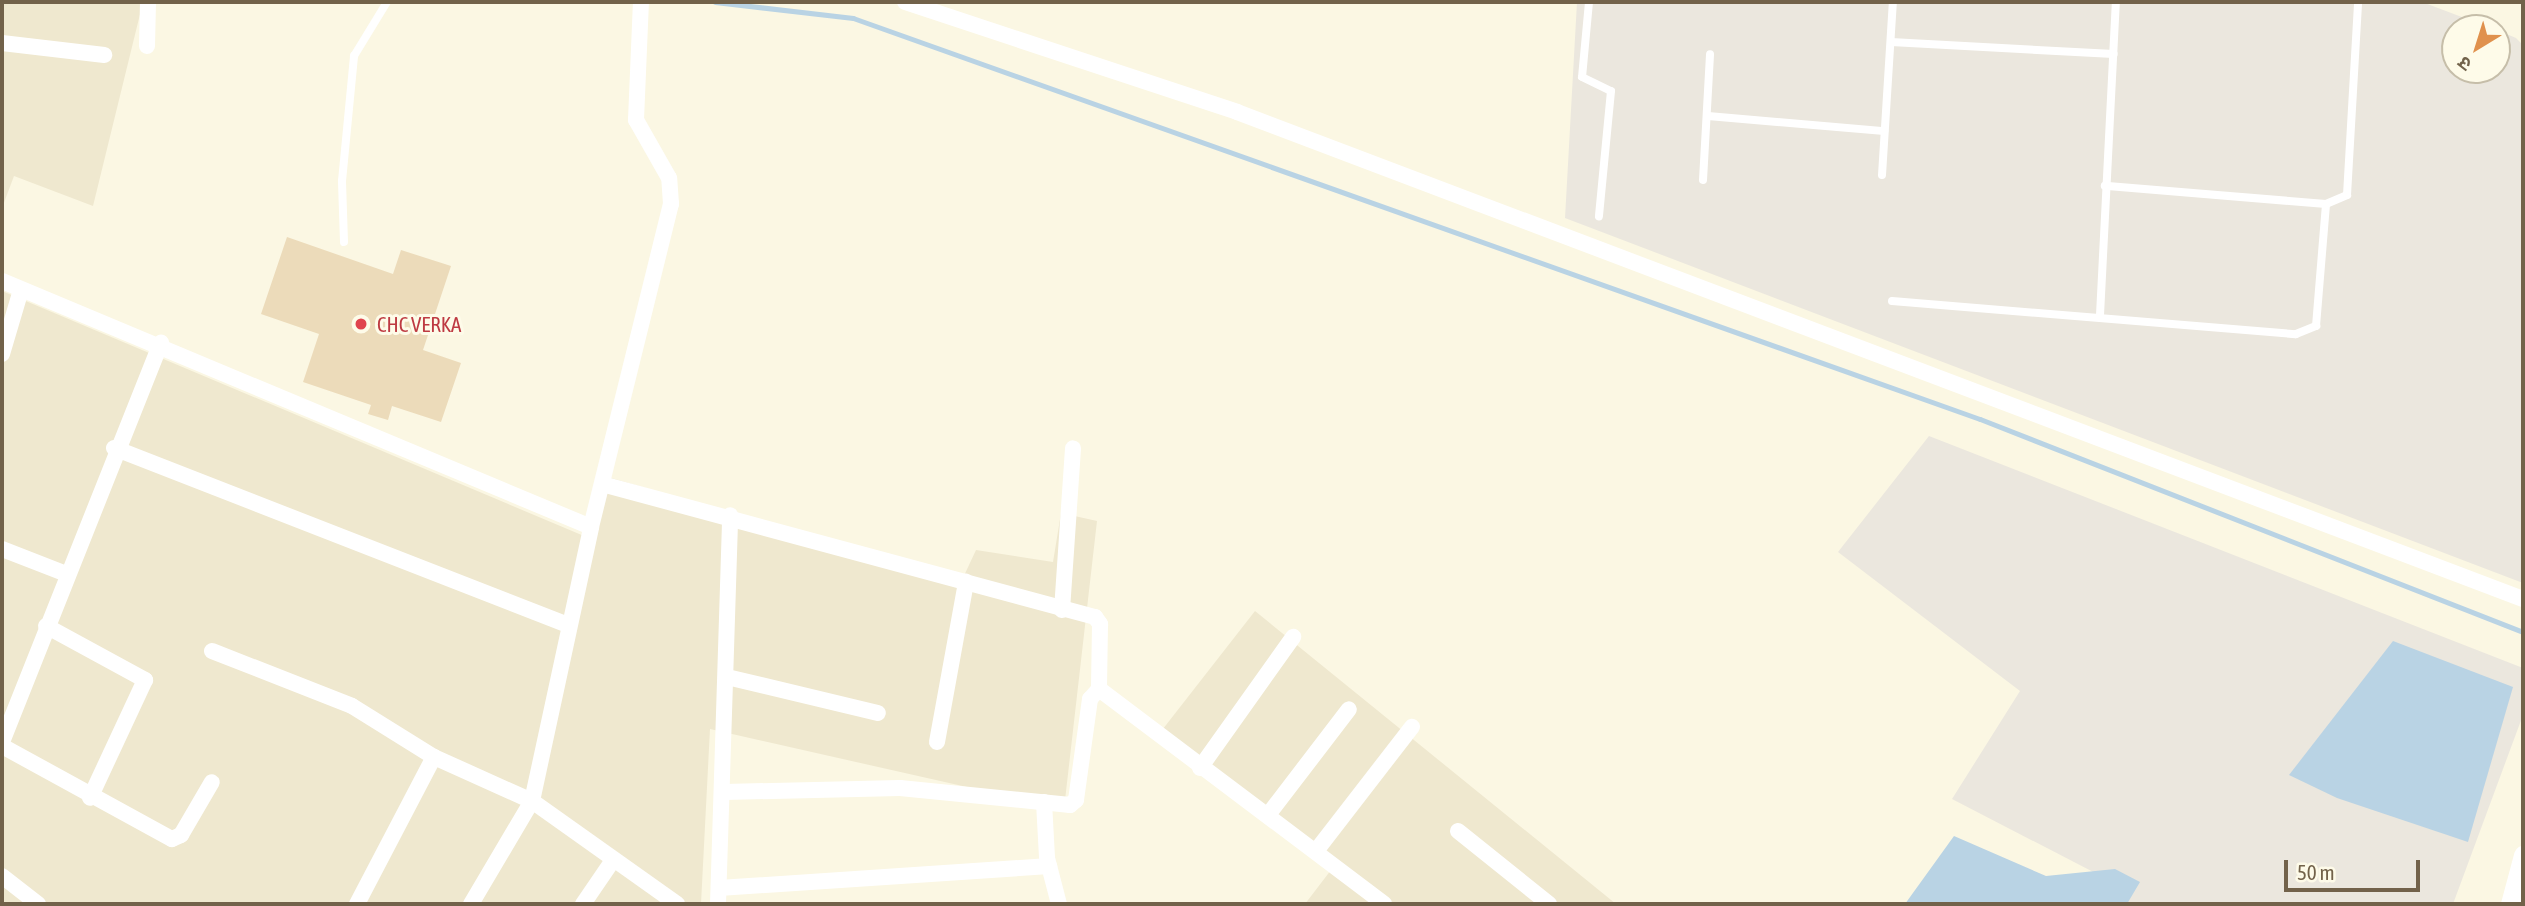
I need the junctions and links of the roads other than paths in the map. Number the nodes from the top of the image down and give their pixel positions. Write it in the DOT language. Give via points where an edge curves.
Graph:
graph roads {
  1 [pos="148,2"];
  2 [pos="387,2"];
  3 [pos="641,2"];
  4 [pos="905,2"];
  5 [pos="1588,2"];
  6 [pos="1893,2"];
  7 [pos="2116,2"];
  8 [pos="2358,2"];
  9 [pos="2,43"];
  10 [pos="1891,43"];
  11 [pos="147,46"];
  12 [pos="1710,54"];
  13 [pos="2114,54"];
  14 [pos="104,55"];
  15 [pos="1708,116"];
  16 [pos="1884,131"];
  17 [pos="1882,175"];
  18 [pos="1703,180"];
  19 [pos="2105,186"];
  20 [pos="2326,204"];
  21 [pos="1600,216"];
  22 [pos="344,242"];
  23 [pos="2,281"];
  24 [pos="21,290"];
  25 [pos="1892,301"];
  26 [pos="2100,315"];
  27 [pos="161,342"];
  28 [pos="2,354"];
  29 [pos="114,448"];
  30 [pos="1073,448"];
  31 [pos="602,484"];
  32 [pos="730,515"];
  33 [pos="591,527"];
  34 [pos="2,549"];
  35 [pos="64,573"];
  36 [pos="966,582"];
  37 [pos="2523,599"];
  38 [pos="1062,610"];
  39 [pos="569,625"];
  40 [pos="46,626"];
  41 [pos="1293,637"];
  42 [pos="212,651"];
  43 [pos="727,677"];
  44 [pos="1099,689"];
  45 [pos="1349,709"];
  46 [pos="878,713"];
  47 [pos="1412,727"];
  48 [pos="937,741"];
  49 [pos="2,744"];
  50 [pos="434,757"];
  51 [pos="1200,768"];
  52 [pos="212,782"];
  53 [pos="724,792"];
  54 [pos="90,797"];
  55 [pos="532,801"];
  56 [pos="1044,802"];
  57 [pos="1268,814"];
  58 [pos="1458,831"];
  59 [pos="1316,851"];
  60 [pos="2523,855"];
  61 [pos="611,863"];
  62 [pos="1049,866"];
  63 [pos="2,876"];
  64 [pos="718,896"];
  65 [pos="1378,902"];
  66 [pos="38,904"];
  67 [pos="357,904"];
  68 [pos="471,904"];
  69 [pos="583,904"];
  70 [pos="677,904"];
  71 [pos="1059,904"];
  72 [pos="1549,904"];
  73 [pos="2510,904"];
  1 -- 11 [label="street"];
  2 -- 22 [label="lane" via="354,56 342,181"];
  3 -- 31 [label="street" via="636,120 669,178 671,204"];
  4 -- 37 [label="street" via="1262,121"];
  5 -- 21 [label="lane" via="1582,76 1611,91"];
  6 -- 10 [label="lane"];
  7 -- 13 [label="lane"];
  8 -- 20 [label="lane" via="2347,195"];
  9 -- 14 [label="street"];
  10 -- 13 [label="lane"];
  10 -- 16 [label="lane"];
  12 -- 15 [label="lane"];
  13 -- 19 [label="lane"];
  15 -- 16 [label="lane"];
  15 -- 18 [label="lane"];
  16 -- 17 [label="lane"];
  19 -- 20 [label="lane"];
  19 -- 26 [label="lane"];
  20 -- 26 [label="lane" via="2319,314 2306,333"];
  23 -- 24 [label="street"];
  24 -- 27 [label="street"];
  24 -- 28 [label="street"];
  25 -- 26 [label="lane"];
  27 -- 29 [label="street"];
  27 -- 33 [label="street"];
  29 -- 35 [label="street"];
  29 -- 39 [label="street"];
  30 -- 38 [label="street"];
  31 -- 32 [label="street"];
  31 -- 33 [label="street"];
  32 -- 36 [label="street"];
  32 -- 43 [label="street"];
  33 -- 39 [label="street"];
  34 -- 35 [label="street"];
  35 -- 40 [label="street"];
  36 -- 38 [label="street"];
  36 -- 48 [label="street"];
  38 -- 44 [label="street" via="1100,624"];
  39 -- 55 [label="street"];
  40 -- 49 [label="street"];
  40 -- 54 [label="street" via="145,680"];
  41 -- 51 [label="street"];
  42 -- 50 [label="street" via="352,706"];
  43 -- 46 [label="street"];
  43 -- 53 [label="street"];
  44 -- 51 [label="street"];
  44 -- 56 [label="street" via="1090,699 1076,800"];
  45 -- 57 [label="street"];
  47 -- 59 [label="street"];
  49 -- 54 [label="street"];
  50 -- 55 [label="street"];
  50 -- 67 [label="street"];
  51 -- 57 [label="street"];
  52 -- 54 [label="street" via="181,835 172,839"];
  53 -- 56 [label="street" via="901,788"];
  53 -- 64 [label="street"];
  55 -- 61 [label="street"];
  55 -- 68 [label="street"];
  56 -- 62 [label="street"];
  57 -- 59 [label="street"];
  58 -- 72 [label="street"];
  59 -- 65 [label="street"];
  60 -- 73 [label="street"];
  61 -- 69 [label="street"];
  61 -- 70 [label="street"];
  62 -- 64 [label="street"];
  62 -- 71 [label="street"];
  63 -- 66 [label="street"];
}
